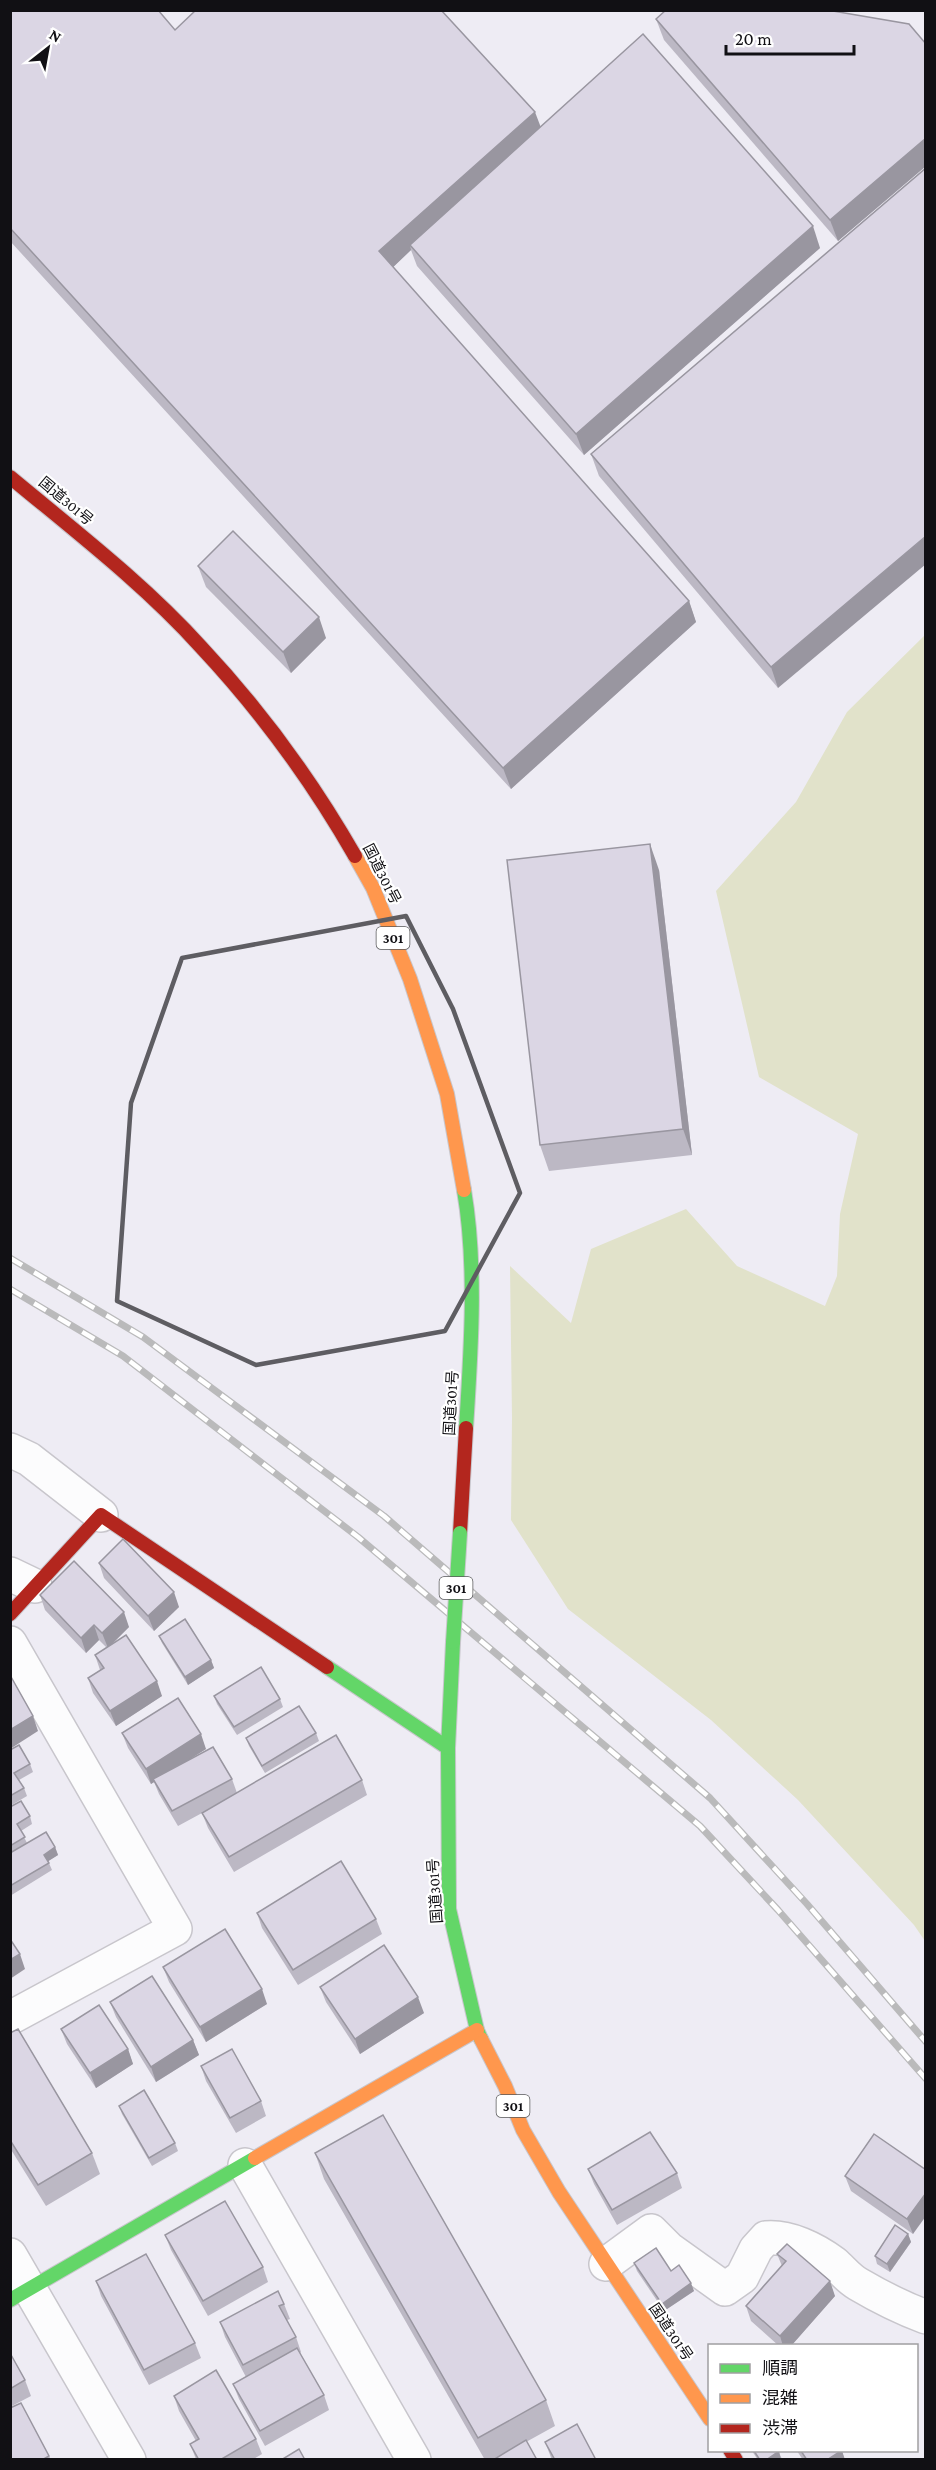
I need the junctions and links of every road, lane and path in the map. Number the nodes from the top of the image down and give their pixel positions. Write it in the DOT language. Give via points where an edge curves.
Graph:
graph roads {
  1 [pos="10,477"];
  2 [pos="10,1450"];
  3 [pos="101,1515"];
  4 [pos="23,1580"];
  5 [pos="10,1614"];
  6 [pos="10,1643"];
  7 [pos="448,1748"];
  8 [pos="10,2018"];
  9 [pos="477,2030"];
  10 [pos="244,2165"];
  11 [pos="10,2255"];
  12 [pos="606,2264"];
  13 [pos="20,2295"];
  14 [pos="926,2317"];
  15 [pos="708,2416"];
  16 [pos="129,2460"];
  17 [pos="414,2460"];
  1 -- 7 [label="main road, 国道301号 / 301, bridge" via="119,568 201,646 282,743 373,888 410,979 447,1094 467,1209 470,1366"];
  2 -- 3 [label="street"];
  3 -- 4 [label="main road"];
  3 -- 7 [label="main road"];
  4 -- 5 [label="main road"];
  6 -- 8 [label="street" via="175,1929"];
  7 -- 9 [label="main road, 国道301号 / 301" via="449,1909"];
  9 -- 10 [label="main road"];
  9 -- 12 [label="main road, 国道301号 / 301" via="523,2130"];
  10 -- 13 [label="main road"];
  10 -- 17 [label="street"];
  11 -- 13 [label="street"];
  12 -- 14 [label="street" via="651,2231 669,2249 725,2289 742,2277 766,2238 779,2237 806,2247 832,2262 856,2283"];
  12 -- 15 [label="main road, 国道301号 / 301"];
  13 -- 16 [label="street"];
}
